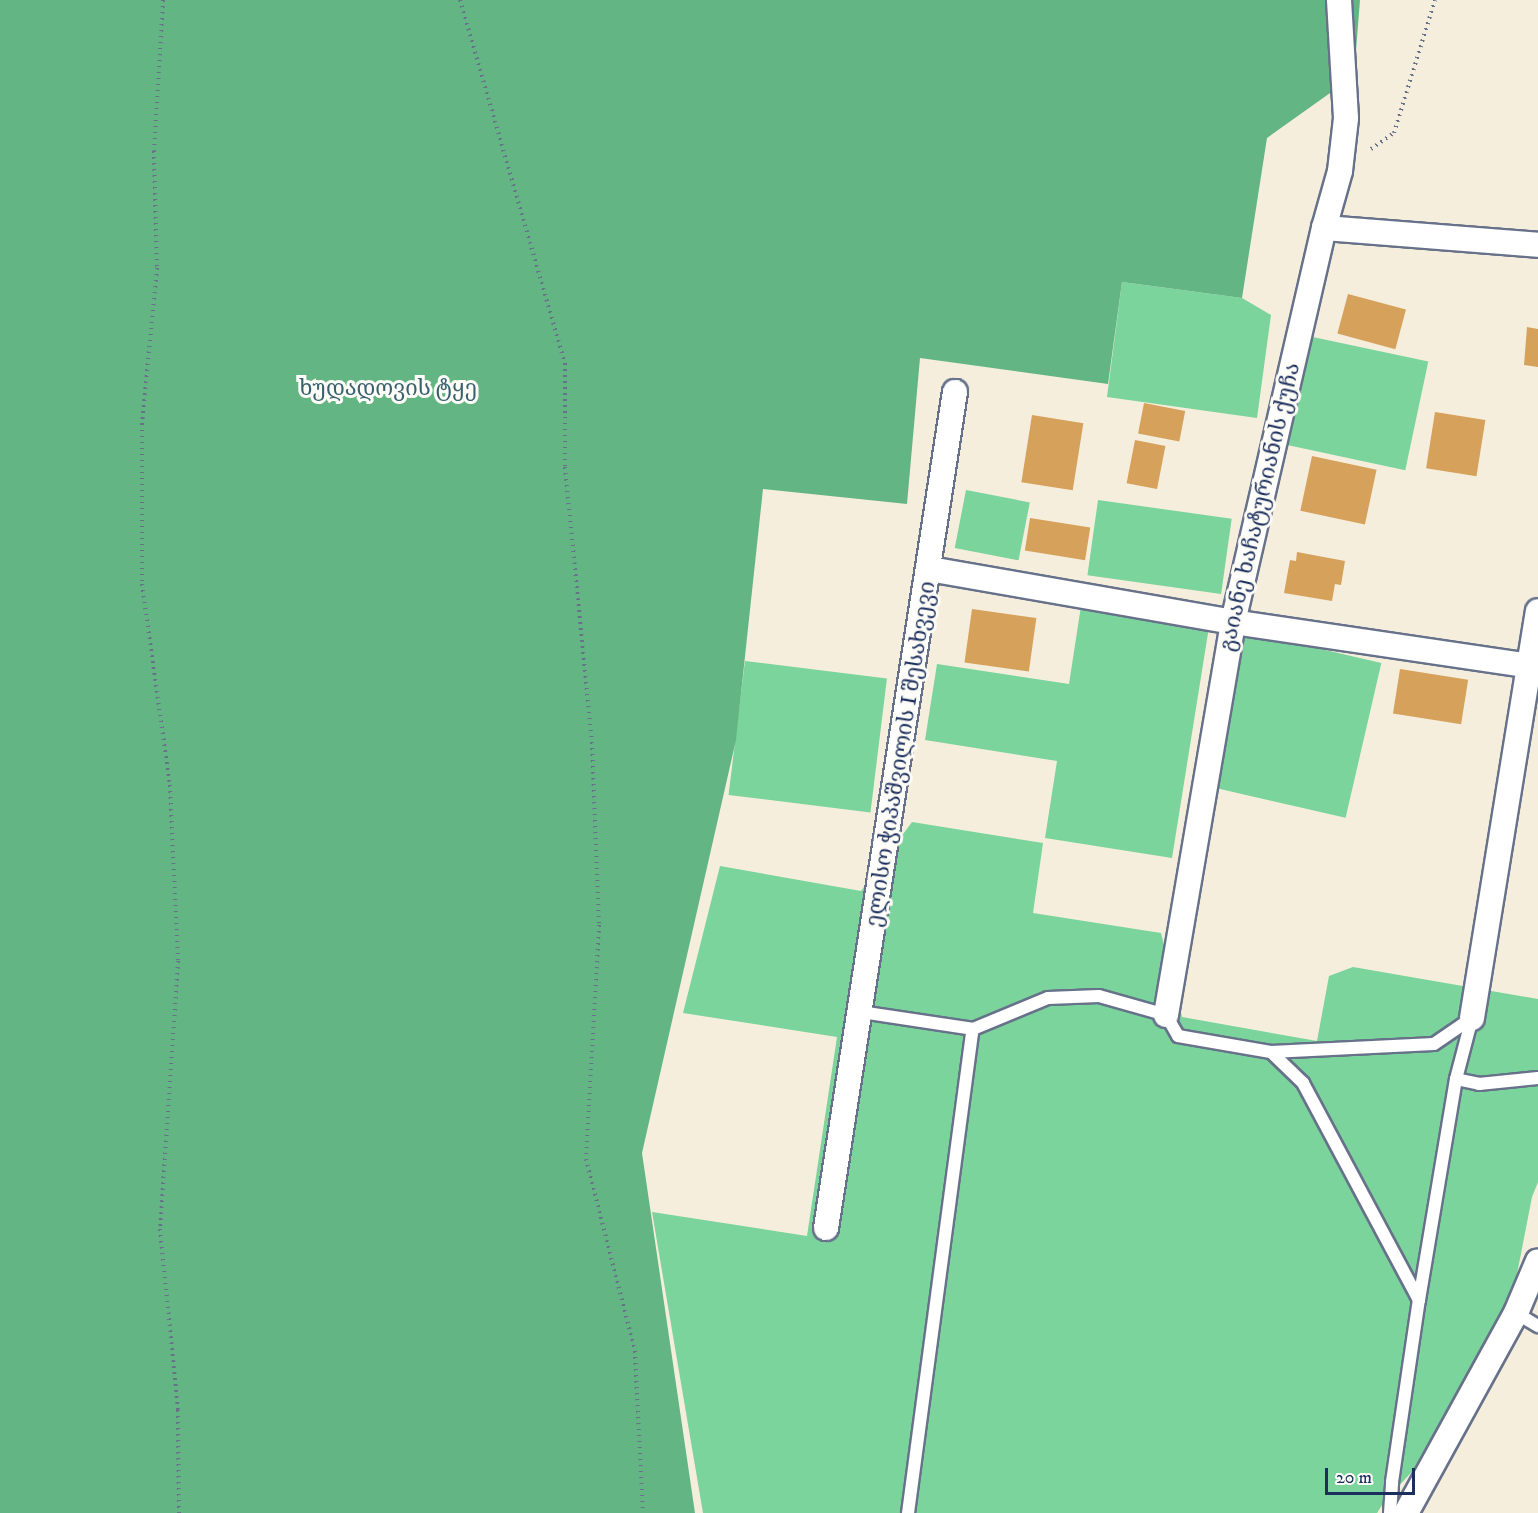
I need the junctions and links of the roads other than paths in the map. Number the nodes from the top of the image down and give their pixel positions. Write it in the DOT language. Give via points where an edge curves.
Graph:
graph roads {
  1 [pos="1339,0"];
  2 [pos="1324,228"];
  3 [pos="1538,245"];
  4 [pos="955,392"];
  5 [pos="929,568"];
  6 [pos="1538,611"];
  7 [pos="1233,622"];
  8 [pos="1534,667"];
  9 [pos="861,1012"];
  10 [pos="1166,1015"];
  11 [pos="1472,1018"];
  12 [pos="973,1029"];
  13 [pos="1271,1052"];
  14 [pos="1538,1078"];
  15 [pos="1456,1079"];
  16 [pos="826,1228"];
  17 [pos="1538,1261"];
  18 [pos="1419,1299"];
  19 [pos="1516,1313"];
  20 [pos="1538,1326"];
  21 [pos="908,1513"];
  22 [pos="1390,1513"];
  23 [pos="1406,1513"];
  1 -- 2 [label="street, გაიანე ხაჩატურიანის ქუჩა" via="1346,118 1340,171"];
  2 -- 3 [label="street"];
  2 -- 7 [label="street, გაიანე ხაჩატურიანის ქუჩა"];
  4 -- 5 [label="street"];
  5 -- 7 [label="street, ელისო ჭიპაშვილის I შესახვევი"];
  5 -- 9 [label="street, ელისო ჭიპაშვილის I შესახვევი"];
  6 -- 8 [label="street"];
  7 -- 8 [label="street, ელისო ჭიპაშვილის I შესახვევი"];
  7 -- 10 [label="street, გაიანე ხაჩატურიანის ქუჩა"];
  8 -- 11 [label="street"];
  9 -- 12 [label="lane"];
  9 -- 16 [label="street, ელისო ჭიპაშვილის I შესახვევი"];
  10 -- 12 [label="lane" via="1099,996 1048,998"];
  10 -- 13 [label="lane" via="1178,1036"];
  11 -- 13 [label="lane" via="1434,1044"];
  11 -- 15 [label="lane"];
  12 -- 21 [label="lane"];
  13 -- 18 [label="lane" via="1303,1083"];
  14 -- 15 [label="lane" via="1479,1083"];
  15 -- 18 [label="lane"];
  17 -- 19 [label="street"];
  18 -- 22 [label="lane"];
  19 -- 20 [label="lane"];
  19 -- 23 [label="street"];
}
